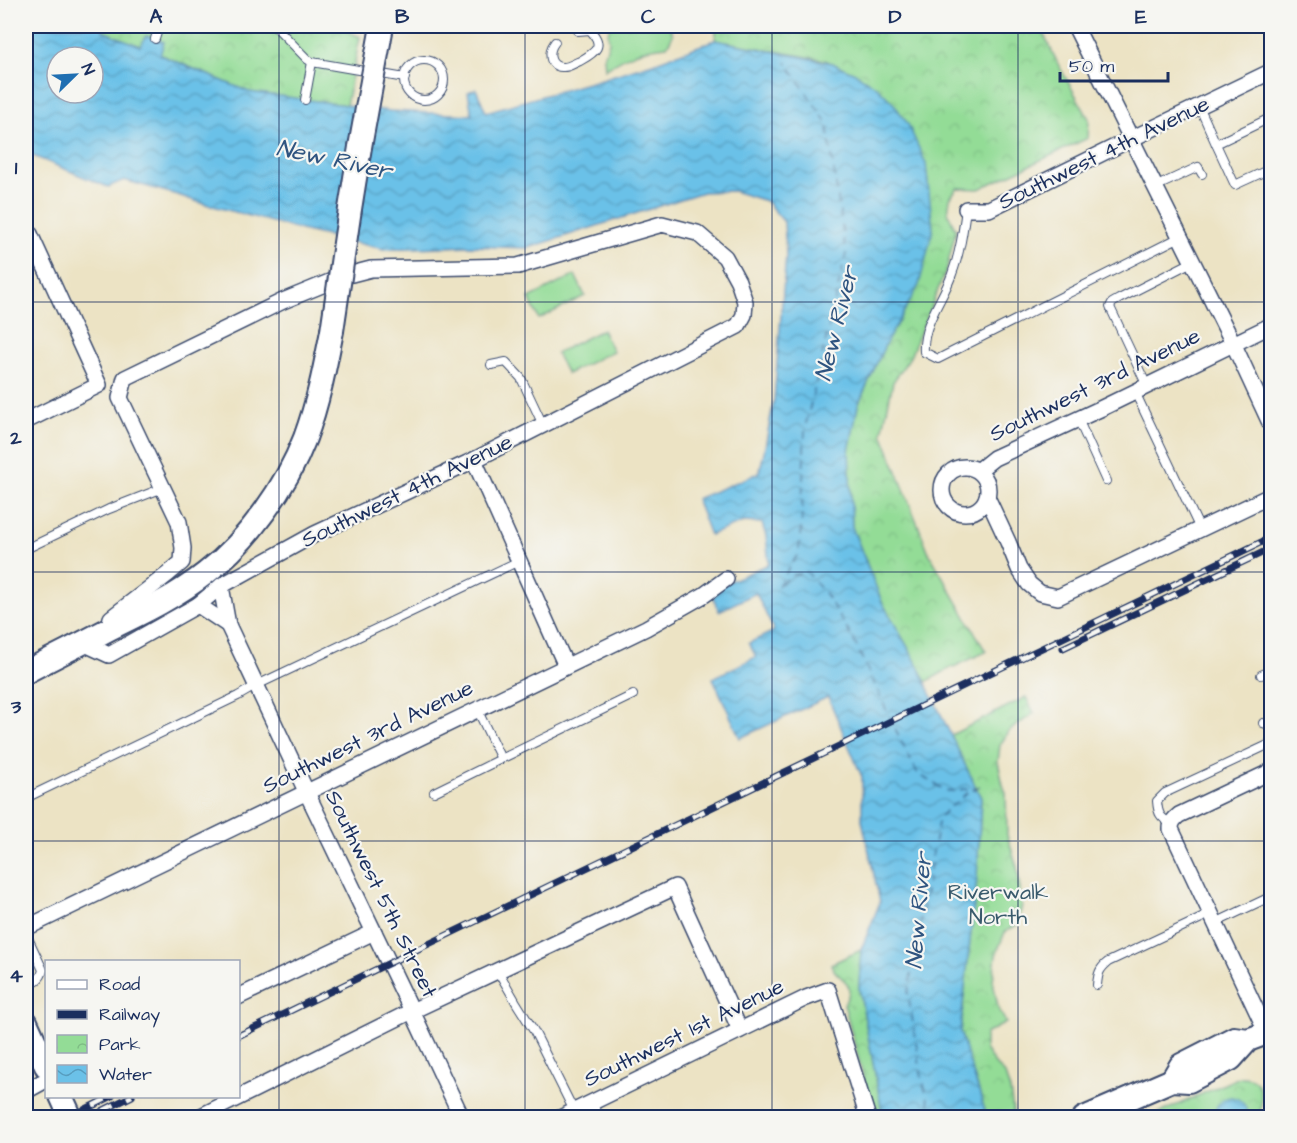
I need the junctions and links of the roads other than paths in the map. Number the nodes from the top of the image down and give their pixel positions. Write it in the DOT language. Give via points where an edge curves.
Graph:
graph roads {
  1 [pos="159,26"];
  2 [pos="275,26"];
  3 [pos="382,26"];
  4 [pos="1075,26"];
  5 [pos="592,28"];
  6 [pos="578,31"];
  7 [pos="155,39"];
  8 [pos="555,42"];
  9 [pos="312,62"];
  10 [pos="1271,72"];
  11 [pos="405,78"];
  12 [pos="304,100"];
  13 [pos="1199,106"];
  14 [pos="1272,117"];
  15 [pos="1131,139"];
  16 [pos="1216,144"];
  17 [pos="1272,168"];
  18 [pos="1202,174"];
  19 [pos="1155,187"];
  20 [pos="966,209"];
  21 [pos="26,230"];
  22 [pos="1180,237"];
  23 [pos="1192,262"];
  24 [pos="1272,324"];
  25 [pos="1233,343"];
  26 [pos="491,365"];
  27 [pos="1141,389"];
  28 [pos="1078,419"];
  29 [pos="26,421"];
  30 [pos="543,425"];
  31 [pos="1272,427"];
  32 [pos="474,460"];
  33 [pos="979,471"];
  34 [pos="1106,481"];
  35 [pos="163,488"];
  36 [pos="1272,495"];
  37 [pos="987,497"];
  38 [pos="1200,529"];
  39 [pos="26,549"];
  40 [pos="519,561"];
  41 [pos="726,579"];
  42 [pos="220,586"];
  43 [pos="198,605"];
  44 [pos="228,625"];
  45 [pos="108,630"];
  46 [pos="82,643"];
  47 [pos="566,666"];
  48 [pos="1272,670"];
  49 [pos="26,672"];
  50 [pos="1261,675"];
  51 [pos="256,685"];
  52 [pos="633,695"];
  53 [pos="477,709"];
  54 [pos="1272,743"];
  55 [pos="501,759"];
  56 [pos="1272,771"];
  57 [pos="306,791"];
  58 [pos="434,792"];
  59 [pos="26,798"];
  60 [pos="1171,824"];
  61 [pos="1272,896"];
  62 [pos="1212,918"];
  63 [pos="26,928"];
  64 [pos="374,932"];
  65 [pos="26,934"];
  66 [pos="498,971"];
  67 [pos="26,985"];
  68 [pos="1097,985"];
  69 [pos="240,996"];
  70 [pos="412,1011"];
  71 [pos="26,1022"];
  72 [pos="740,1030"];
  73 [pos="1265,1038"];
  74 [pos="45,1064"];
  75 [pos="45,1080"];
  76 [pos="26,1090"];
  77 [pos="240,1097"];
  78 [pos="62,1098"];
  79 [pos="237,1098"];
  80 [pos="592,1102"];
  81 [pos="567,1114"];
  82 [pos="71,1118"];
  83 [pos="197,1118"];
  84 [pos="462,1118"];
  85 [pos="599,1118"];
  86 [pos="868,1118"];
  87 [pos="1084,1118"];
  1 -- 7 [label="lane"];
  2 -- 9 [label="lane"];
  3 -- 45 [label="main road, bridge" via="332,331 320,392 304,439 285,479 234,548 177,594"];
  4 -- 15 [label="street"];
  5 -- 6 [label="lane"];
  5 -- 8 [label="lane" via="598,47 593,54 567,67 553,64 549,56"];
  9 -- 11 [label="lane"];
  9 -- 12 [label="lane"];
  10 -- 13 [label="street, Southwest 4th Avenue"];
  11 -- 11 [label="lane" via="410,93 421,99 434,97 443,87 440,67 423,60 412,65"];
  13 -- 15 [label="street, Southwest 4th Avenue"];
  13 -- 16 [label="lane"];
  14 -- 16 [label="lane"];
  15 -- 19 [label="street"];
  15 -- 20 [label="street, Southwest 4th Avenue" via="989,209"];
  16 -- 17 [label="lane" via="1235,185"];
  18 -- 19 [label="lane" via="1198,167"];
  19 -- 22 [label="street"];
  20 -- 22 [label="lane" via="952,275 926,331 924,352 938,359"];
  21 -- 29 [label="street" via="99,385"];
  22 -- 23 [label="street"];
  23 -- 25 [label="street"];
  23 -- 27 [label="lane" via="1110,307"];
  24 -- 25 [label="street, Southwest 3rd Avenue"];
  25 -- 27 [label="street, Southwest 3rd Avenue"];
  25 -- 31 [label="street"];
  26 -- 30 [label="lane" via="506,362 521,378"];
  27 -- 28 [label="street, Southwest 3rd Avenue"];
  27 -- 38 [label="lane"];
  28 -- 33 [label="street, Southwest 3rd Avenue" via="994,458"];
  28 -- 34 [label="lane"];
  30 -- 32 [label="street, Southwest 4th Avenue"];
  30 -- 35 [label="street, Southwest 4th Avenue" via="738,326 745,302 725,257 697,233 662,224 518,266 371,269 283,301 125,378 120,398"];
  32 -- 40 [label="street"];
  32 -- 42 [label="street, Southwest 4th Avenue" via="315,534"];
  33 -- 37 [label="street" via="988,483"];
  33 -- 37 [label="street" via="964,466 950,472 942,485 944,500 963,513 978,510"];
  35 -- 39 [label="lane"];
  35 -- 45 [label="street" via="179,522 182,562 111,618"];
  36 -- 38 [label="street"];
  37 -- 38 [label="street" via="1029,584 1040,593 1058,597"];
  40 -- 47 [label="street"];
  40 -- 51 [label="lane"];
  41 -- 47 [label="street, Southwest 3rd Avenue" via="646,628"];
  42 -- 43 [label="street, Southwest 4th Avenue"];
  42 -- 44 [label="street, Southwest 5th Street"];
  43 -- 44 [label="street"];
  43 -- 46 [label="street, Southwest 4th Avenue" via="109,655"];
  44 -- 51 [label="street, Southwest 5th Street"];
  45 -- 46 [label="main road"];
  46 -- 49 [label="main road"];
  47 -- 53 [label="street, Southwest 3rd Avenue"];
  48 -- 50 [label="lane"];
  51 -- 57 [label="street, Southwest 5th Street"];
  51 -- 59 [label="lane"];
  52 -- 55 [label="lane"];
  53 -- 55 [label="lane"];
  53 -- 57 [label="street, Southwest 3rd Avenue"];
  54 -- 60 [label="lane" via="1165,793 1157,801 1158,813"];
  55 -- 58 [label="lane"];
  56 -- 60 [label="street" via="1179,815"];
  57 -- 63 [label="street, Southwest 3rd Avenue"];
  57 -- 64 [label="street, Southwest 5th Street"];
  60 -- 62 [label="street" via="1172,834"];
  61 -- 62 [label="lane"];
  62 -- 68 [label="lane" via="1108,962 1101,968"];
  62 -- 73 [label="street"];
  64 -- 69 [label="street"];
  64 -- 70 [label="street, Southwest 5th Street"];
  65 -- 67 [label="lane" via="43,970 42,976"];
  66 -- 70 [label="street"];
  66 -- 72 [label="street" via="675,887"];
  66 -- 81 [label="lane" via="534,1031"];
  70 -- 77 [label="street"];
  70 -- 84 [label="street, Southwest 5th Street"];
  71 -- 74 [label="main road"];
  72 -- 80 [label="street, Southwest 1st Avenue"];
  72 -- 86 [label="street, Southwest 1st Avenue" via="828,990"];
  73 -- 87 [label="main road" via="1234,1038 1181,1065 1172,1080"];
  75 -- 76 [label="street"];
  78 -- 82 [label="main road"];
  79 -- 83 [label="street"];
  80 -- 81 [label="street, Southwest 1st Avenue"];
  80 -- 85 [label="lane"];
}
